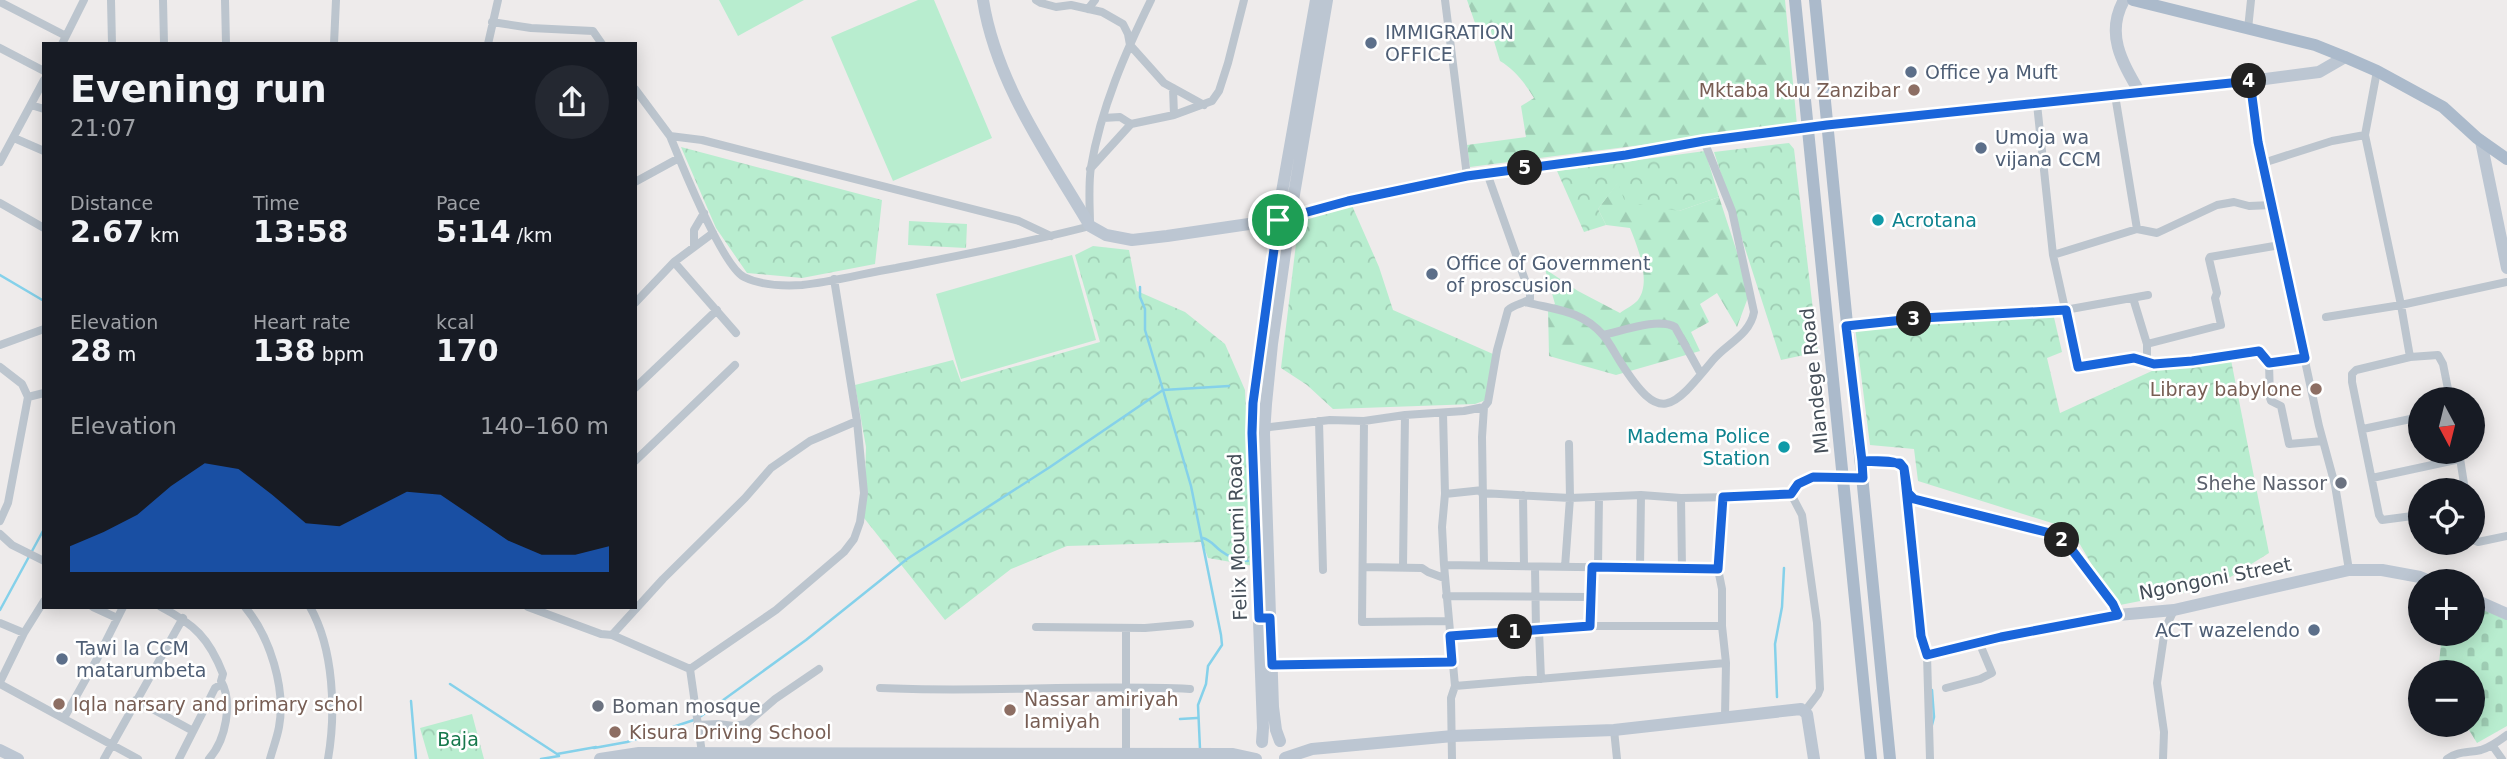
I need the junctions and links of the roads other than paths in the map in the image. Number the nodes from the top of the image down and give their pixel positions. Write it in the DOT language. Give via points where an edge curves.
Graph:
graph roads {
  1 [pos="83,0"];
  2 [pos="111,0"];
  3 [pos="163,0"];
  4 [pos="225,0"];
  5 [pos="336,0"];
  6 [pos="498,0"];
  7 [pos="984,0"];
  8 [pos="1036,0"];
  9 [pos="1095,0"];
  10 [pos="1151,0"];
  11 [pos="1244,0"];
  12 [pos="1316,0"];
  13 [pos="1327,0"];
  14 [pos="1445,0"];
  15 [pos="1795,0"];
  16 [pos="1815,0"];
  17 [pos="2124,0"];
  18 [pos="2133,0"];
  19 [pos="2252,0"];
  20 [pos="0,2"];
  21 [pos="1088,9"];
  22 [pos="492,22"];
  23 [pos="2248,29"];
  24 [pos="64,40"];
  25 [pos="112,42"];
  26 [pos="164,42"];
  27 [pos="226,42"];
  28 [pos="334,42"];
  29 [pos="488,42"];
  30 [pos="601,42"];
  31 [pos="1129,45"];
  32 [pos="1313,47"];
  33 [pos="0,48"];
  34 [pos="2345,57"];
  35 [pos="42,70"];
  36 [pos="2377,71"];
  37 [pos="2250,81"];
  38 [pos="42,84"];
  39 [pos="1173,88"];
  40 [pos="637,92"];
  41 [pos="2140,93"];
  42 [pos="2115,95"];
  43 [pos="2037,104"];
  44 [pos="32,105"];
  45 [pos="1204,105"];
  46 [pos="42,108"];
  47 [pos="1174,115"];
  48 [pos="1102,118"];
  49 [pos="1131,124"];
  50 [pos="1827,125"];
  51 [pos="1808,128"];
  52 [pos="2365,135"];
  53 [pos="670,136"];
  54 [pos="14,138"];
  55 [pos="1704,141"];
  56 [pos="2481,141"];
  57 [pos="42,150"];
  58 [pos="679,158"];
  59 [pos="2507,159"];
  60 [pos="0,162"];
  61 [pos="2263,163"];
  62 [pos="1090,169"];
  63 [pos="1487,173"];
  64 [pos="1467,176"];
  65 [pos="637,182"];
  66 [pos="0,203"];
  67 [pos="2272,205"];
  68 [pos="704,213"];
  69 [pos="1284,219"];
  70 [pos="1090,226"];
  71 [pos="42,227"];
  72 [pos="2137,229"];
  73 [pos="713,233"];
  74 [pos="1051,236"];
  75 [pos="2280,245"];
  76 [pos="694,247"];
  77 [pos="2053,255"];
  78 [pos="674,262"];
  79 [pos="2507,268"];
  80 [pos="834,279"];
  81 [pos="2507,282"];
  82 [pos="2148,295"];
  83 [pos="2133,298"];
  84 [pos="637,301"];
  85 [pos="1525,302"];
  86 [pos="2401,305"];
  87 [pos="717,310"];
  88 [pos="2066,310"];
  89 [pos="2326,317"];
  90 [pos="1846,326"];
  91 [pos="42,330"];
  92 [pos="736,333"];
  93 [pos="1603,335"];
  94 [pos="2147,344"];
  95 [pos="0,345"];
  96 [pos="2410,357"];
  97 [pos="2305,358"];
  98 [pos="2147,361"];
  99 [pos="2269,363"];
  100 [pos="735,365"];
  101 [pos="0,367"];
  102 [pos="1701,374"];
  103 [pos="637,386"];
  104 [pos="2448,387"];
  105 [pos="42,394"];
  106 [pos="28,397"];
  107 [pos="1855,400"];
  108 [pos="1835,402"];
  109 [pos="1484,407"];
  110 [pos="1443,413"];
  111 [pos="1405,415"];
  112 [pos="2408,419"];
  113 [pos="857,421"];
  114 [pos="1319,421"];
  115 [pos="1364,421"];
  116 [pos="1258,428"];
  117 [pos="2362,429"];
  118 [pos="2323,441"];
  119 [pos="1569,444"];
  120 [pos="637,459"];
  121 [pos="1862,461"];
  122 [pos="2425,464"];
  123 [pos="1843,477"];
  124 [pos="1863,478"];
  125 [pos="2372,478"];
  126 [pos="1483,492"];
  127 [pos="1908,493"];
  128 [pos="1445,494"];
  129 [pos="1791,494"];
  130 [pos="1523,495"];
  131 [pos="1641,495"];
  132 [pos="1599,497"];
  133 [pos="1723,497"];
  134 [pos="1570,498"];
  135 [pos="1681,498"];
  136 [pos="2408,517"];
  137 [pos="0,521"];
  138 [pos="1868,533"];
  139 [pos="0,534"];
  140 [pos="1848,535"];
  141 [pos="2507,536"];
  142 [pos="2485,540"];
  143 [pos="42,560"];
  144 [pos="1444,565"];
  145 [pos="1483,565"];
  146 [pos="1403,566"];
  147 [pos="1524,566"];
  148 [pos="1363,567"];
  149 [pos="1535,567"];
  150 [pos="1565,567"];
  151 [pos="1595,567"];
  152 [pos="1640,568"];
  153 [pos="1682,569"];
  154 [pos="1718,569"];
  155 [pos="1323,570"];
  156 [pos="2349,570"];
  157 [pos="2408,575"];
  158 [pos="1444,578"];
  159 [pos="1446,596"];
  160 [pos="1536,596"];
  161 [pos="1590,597"];
  162 [pos="1875,602"];
  163 [pos="42,604"];
  164 [pos="2485,604"];
  165 [pos="1856,605"];
  166 [pos="637,608"];
  167 [pos="97,609"];
  168 [pos="122,609"];
  169 [pos="165,609"];
  170 [pos="246,609"];
  171 [pos="311,609"];
  172 [pos="533,609"];
  173 [pos="636,609"];
  174 [pos="2174,610"];
  175 [pos="2507,614"];
  176 [pos="2118,615"];
  177 [pos="117,618"];
  178 [pos="183,618"];
  179 [pos="1265,618"];
  180 [pos="1448,621"];
  181 [pos="0,623"];
  182 [pos="1190,624"];
  183 [pos="1590,626"];
  184 [pos="1722,626"];
  185 [pos="1036,627"];
  186 [pos="1126,628"];
  187 [pos="1537,630"];
  188 [pos="24,634"];
  189 [pos="612,635"];
  190 [pos="1450,636"];
  191 [pos="1979,642"];
  192 [pos="1927,655"];
  193 [pos="1452,662"];
  194 [pos="1726,663"];
  195 [pos="1272,665"];
  196 [pos="690,669"];
  197 [pos="819,670"];
  198 [pos="1541,679"];
  199 [pos="0,683"];
  200 [pos="222,684"];
  201 [pos="1455,686"];
  202 [pos="880,688"];
  203 [pos="1126,688"];
  204 [pos="1946,688"];
  205 [pos="1190,689"];
  206 [pos="136,701"];
  207 [pos="1805,710"];
  208 [pos="1726,716"];
  209 [pos="64,718"];
  210 [pos="696,721"];
  211 [pos="1614,730"];
  212 [pos="193,731"];
  213 [pos="2507,735"];
  214 [pos="1453,736"];
  215 [pos="1888,738"];
  216 [pos="1869,740"];
  217 [pos="1282,742"];
  218 [pos="111,745"];
  219 [pos="2492,746"];
  220 [pos="1312,749"];
  221 [pos="0,750"];
  222 [pos="1259,752"];
  223 [pos="1126,754"];
  224 [pos="698,756"];
  225 [pos="962,756"];
  226 [pos="1147,756"];
  227 [pos="18,759"];
  228 [pos="104,759"];
  229 [pos="138,759"];
  230 [pos="179,759"];
  231 [pos="209,759"];
  232 [pos="270,759"];
  233 [pos="328,759"];
  234 [pos="600,759"];
  235 [pos="1285,759"];
  236 [pos="1452,759"];
  237 [pos="1617,759"];
  238 [pos="1814,759"];
  239 [pos="1871,759"];
  240 [pos="1890,759"];
  241 [pos="1930,759"];
  242 [pos="2163,759"];
  243 [pos="2447,759"];
  244 [pos="2502,759"];
  1 -- 24 [label="street"];
  2 -- 25 [label="street"];
  3 -- 26 [label="street"];
  4 -- 27 [label="street"];
  5 -- 28 [label="street"];
  6 -- 22 [label="street"];
  7 -- 70 [label="street" via="987,24 1008,85"];
  8 -- 21 [label="street"];
  9 -- 21 [label="street"];
  10 -- 31 [label="street"];
  11 -- 45 [label="street" via="1219,91"];
  12 -- 32 [label="street, Felix Moumi Road"];
  13 -- 32 [label="street, Felix Moumi Road"];
  14 -- 64 [label="street"];
  15 -- 51 [label="main road, Mlandege Road"];
  16 -- 50 [label="main road, Mlandege Road"];
  17 -- 41 [label="street" via="2116,15 2115,34 2120,57"];
  18 -- 23 [label="main road"];
  19 -- 23 [label="street"];
  20 -- 24 [label="street"];
  21 -- 31 [label="street" via="1123,24"];
  22 -- 29 [label="street"];
  22 -- 30 [label="street" via="593,31"];
  23 -- 34 [label="main road"];
  31 -- 39 [label="street"];
  31 -- 48 [label="street"];
  32 -- 69 [label="street, Felix Moumi Road"];
  33 -- 35 [label="street"];
  34 -- 36 [label="main road"];
  34 -- 37 [label="street" via="2319,72"];
  36 -- 52 [label="street"];
  36 -- 56 [label="main road" via="2443,107"];
  37 -- 41 [label="street"];
  37 -- 61 [label="street"];
  38 -- 44 [label="street"];
  39 -- 45 [label="street"];
  39 -- 47 [label="street"];
  40 -- 53 [label="street"];
  41 -- 42 [label="street"];
  42 -- 43 [label="street"];
  42 -- 72 [label="street"];
  43 -- 50 [label="street"];
  43 -- 77 [label="street"];
  44 -- 46 [label="street"];
  44 -- 54 [label="street"];
  45 -- 47 [label="street"];
  47 -- 49 [label="street"];
  48 -- 49 [label="street" via="1120,117"];
  48 -- 62 [label="street"];
  49 -- 62 [label="street"];
  50 -- 51 [label="street"];
  50 -- 90 [label="main road, Mlandege Road"];
  51 -- 55 [label="street"];
  51 -- 108 [label="main road, Mlandege Road"];
  52 -- 61 [label="street"];
  52 -- 86 [label="street"];
  53 -- 58 [label="street"];
  53 -- 74 [label="street" via="702,140 1019,220"];
  54 -- 57 [label="street"];
  54 -- 60 [label="street"];
  55 -- 63 [label="street"];
  55 -- 102 [label="street" via="1732,211 1754,312 1745,331"];
  56 -- 59 [label="main road"];
  56 -- 79 [label="street"];
  58 -- 65 [label="street"];
  58 -- 68 [label="street"];
  61 -- 67 [label="street"];
  62 -- 70 [label="street"];
  63 -- 64 [label="street"];
  63 -- 85 [label="street" via="1528,287 1530,299"];
  64 -- 69 [label="street"];
  66 -- 71 [label="street"];
  67 -- 72 [label="street" via="2230,202 2157,233"];
  67 -- 75 [label="street"];
  68 -- 73 [label="street"];
  68 -- 76 [label="street" via="694,230"];
  69 -- 70 [label="street" via="1132,240"];
  69 -- 116 [label="street, Felix Moumi Road" via="1272,344"];
  70 -- 74 [label="street"];
  72 -- 77 [label="street"];
  73 -- 76 [label="street"];
  73 -- 80 [label="street" via="731,266 743,277 801,285"];
  74 -- 80 [label="street"];
  75 -- 94 [label="street" via="2210,257 2221,325"];
  75 -- 97 [label="street"];
  76 -- 78 [label="street"];
  77 -- 88 [label="street"];
  78 -- 84 [label="street"];
  78 -- 87 [label="street"];
  80 -- 113 [label="street"];
  81 -- 86 [label="street"];
  82 -- 83 [label="street"];
  83 -- 88 [label="street"];
  83 -- 94 [label="street"];
  85 -- 93 [label="street" via="1574,313"];
  85 -- 109 [label="street" via="1508,310"];
  86 -- 89 [label="street"];
  86 -- 96 [label="street"];
  87 -- 92 [label="street"];
  87 -- 103 [label="street"];
  88 -- 90 [label="street"];
  88 -- 98 [label="street" via="2078,367 2123,359"];
  90 -- 107 [label="main road, Mlandege Road"];
  91 -- 95 [label="street"];
  93 -- 102 [label="street" via="1670,324"];
  93 -- 102 [label="street" via="1634,383 1659,405 1678,397"];
  94 -- 98 [label="street"];
  96 -- 104 [label="street" via="2438,355"];
  96 -- 117 [label="street" via="2352,374"];
  97 -- 99 [label="street"];
  97 -- 118 [label="street"];
  98 -- 99 [label="street" via="2192,361 2259,351"];
  99 -- 118 [label="street" via="2270,398 2281,406 2289,444"];
  100 -- 120 [label="street"];
  101 -- 106 [label="street" via="22,384"];
  105 -- 106 [label="street"];
  106 -- 137 [label="street" via="8,503"];
  107 -- 108 [label="main road"];
  107 -- 121 [label="main road, Mlandege Road"];
  108 -- 123 [label="main road, Mlandege Road"];
  109 -- 110 [label="street"];
  109 -- 126 [label="street"];
  110 -- 111 [label="street"];
  110 -- 128 [label="street"];
  111 -- 115 [label="street"];
  111 -- 146 [label="street"];
  112 -- 117 [label="street"];
  113 -- 166 [label="street" via="810,441 771,468"];
  113 -- 196 [label="street" via="864,493 854,539 771,614"];
  114 -- 115 [label="street"];
  114 -- 116 [label="street"];
  114 -- 155 [label="street"];
  115 -- 148 [label="street"];
  116 -- 179 [label="street, Felix Moumi Road"];
  117 -- 125 [label="street"];
  118 -- 156 [label="street"];
  119 -- 134 [label="street"];
  121 -- 124 [label="main road, Mlandege Road"];
  121 -- 127 [label="street" via="1900,463"];
  122 -- 125 [label="street"];
  123 -- 124 [label="street"];
  123 -- 129 [label="street" via="1813,477 1798,484"];
  123 -- 140 [label="main road, Mlandege Road"];
  124 -- 138 [label="main road, Mlandege Road"];
  125 -- 136 [label="street" via="2382,520"];
  126 -- 128 [label="street"];
  126 -- 130 [label="street"];
  126 -- 145 [label="street"];
  127 -- 176 [label="street" via="1914,499 2050,533 2066,542"];
  127 -- 192 [label="street" via="1921,636"];
  128 -- 144 [label="street"];
  129 -- 133 [label="street"];
  129 -- 207 [label="street" via="1802,515 1817,623 1820,689"];
  130 -- 134 [label="street"];
  130 -- 147 [label="street"];
  131 -- 132 [label="street"];
  131 -- 135 [label="street"];
  131 -- 152 [label="street"];
  132 -- 134 [label="street"];
  132 -- 151 [label="street"];
  133 -- 135 [label="street"];
  133 -- 154 [label="street"];
  134 -- 150 [label="street"];
  135 -- 153 [label="street"];
  138 -- 140 [label="main road"];
  138 -- 162 [label="main road, Mlandege Road"];
  139 -- 143 [label="street"];
  140 -- 165 [label="main road, Mlandege Road"];
  141 -- 142 [label="street"];
  144 -- 145 [label="street"];
  144 -- 158 [label="street"];
  145 -- 147 [label="street"];
  146 -- 148 [label="street"];
  146 -- 158 [label="street"];
  147 -- 149 [label="street"];
  148 -- 180 [label="street" via="1362,622"];
  149 -- 150 [label="street"];
  149 -- 160 [label="street"];
  150 -- 151 [label="street"];
  151 -- 152 [label="street"];
  151 -- 161 [label="street"];
  152 -- 153 [label="street"];
  153 -- 154 [label="street"];
  154 -- 184 [label="street"];
  156 -- 157 [label="street, Ngongoni Street"];
  156 -- 174 [label="street, Ngongoni Street"];
  158 -- 159 [label="street"];
  159 -- 160 [label="street"];
  159 -- 180 [label="street"];
  160 -- 161 [label="street"];
  160 -- 187 [label="street"];
  161 -- 183 [label="street"];
  162 -- 165 [label="main road"];
  162 -- 215 [label="main road, Mlandege Road"];
  163 -- 188 [label="street"];
  164 -- 175 [label="street"];
  165 -- 216 [label="main road, Mlandege Road"];
  167 -- 177 [label="street"];
  168 -- 177 [label="street"];
  169 -- 178 [label="street"];
  170 -- 232 [label="street" via="268,643 278,682 279,725"];
  171 -- 233 [label="street" via="331,679"];
  172 -- 189 [label="street"];
  173 -- 189 [label="street"];
  174 -- 176 [label="street, Ngongoni Street"];
  174 -- 242 [label="street" via="2165,629 2157,683"];
  176 -- 191 [label="street, Ngongoni Street"];
  177 -- 209 [label="street"];
  178 -- 200 [label="street" via="211,648 223,674"];
  178 -- 206 [label="street"];
  179 -- 195 [label="street, Felix Moumi Road"];
  179 -- 222 [label="street, Felix Moumi Road" via="1264,728"];
  180 -- 190 [label="street"];
  181 -- 188 [label="street"];
  182 -- 186 [label="street"];
  183 -- 184 [label="street"];
  183 -- 187 [label="street"];
  184 -- 194 [label="street"];
  185 -- 186 [label="street"];
  186 -- 203 [label="street"];
  187 -- 190 [label="street"];
  187 -- 198 [label="street"];
  188 -- 199 [label="street"];
  189 -- 196 [label="street"];
  190 -- 193 [label="street"];
  191 -- 192 [label="street, Ngongoni Street"];
  191 -- 204 [label="street" via="1992,673"];
  192 -- 241 [label="street"];
  193 -- 195 [label="street"];
  193 -- 201 [label="street"];
  194 -- 198 [label="street"];
  194 -- 208 [label="street"];
  195 -- 217 [label="street, Felix Moumi Road" via="1273,707"];
  196 -- 210 [label="street"];
  197 -- 210 [label="street" via="746,724"];
  198 -- 201 [label="street"];
  199 -- 209 [label="street"];
  200 -- 212 [label="street" via="215,688"];
  200 -- 231 [label="street" via="228,702 219,741"];
  201 -- 214 [label="street" via="1451,698"];
  202 -- 203 [label="street"];
  203 -- 205 [label="street"];
  203 -- 223 [label="street"];
  206 -- 212 [label="street"];
  206 -- 218 [label="street"];
  207 -- 208 [label="street"];
  207 -- 238 [label="street"];
  208 -- 211 [label="street"];
  209 -- 218 [label="street"];
  210 -- 224 [label="street"];
  211 -- 214 [label="street"];
  211 -- 237 [label="street"];
  212 -- 230 [label="street"];
  213 -- 219 [label="street"];
  214 -- 220 [label="street"];
  214 -- 236 [label="street"];
  215 -- 216 [label="main road"];
  215 -- 240 [label="main road, Mlandege Road"];
  216 -- 239 [label="main road, Mlandege Road"];
  217 -- 220 [label="street"];
  217 -- 222 [label="street" via="1273,738"];
  217 -- 235 [label="street, Felix Moumi Road"];
  218 -- 228 [label="street"];
  218 -- 229 [label="street"];
  219 -- 243 [label="street" via="2461,751"];
  219 -- 244 [label="street"];
  220 -- 235 [label="street"];
  221 -- 227 [label="street"];
  222 -- 226 [label="street"];
  223 -- 225 [label="street"];
  223 -- 226 [label="street"];
  224 -- 225 [label="street"];
  224 -- 234 [label="street" via="639,753"];
}
